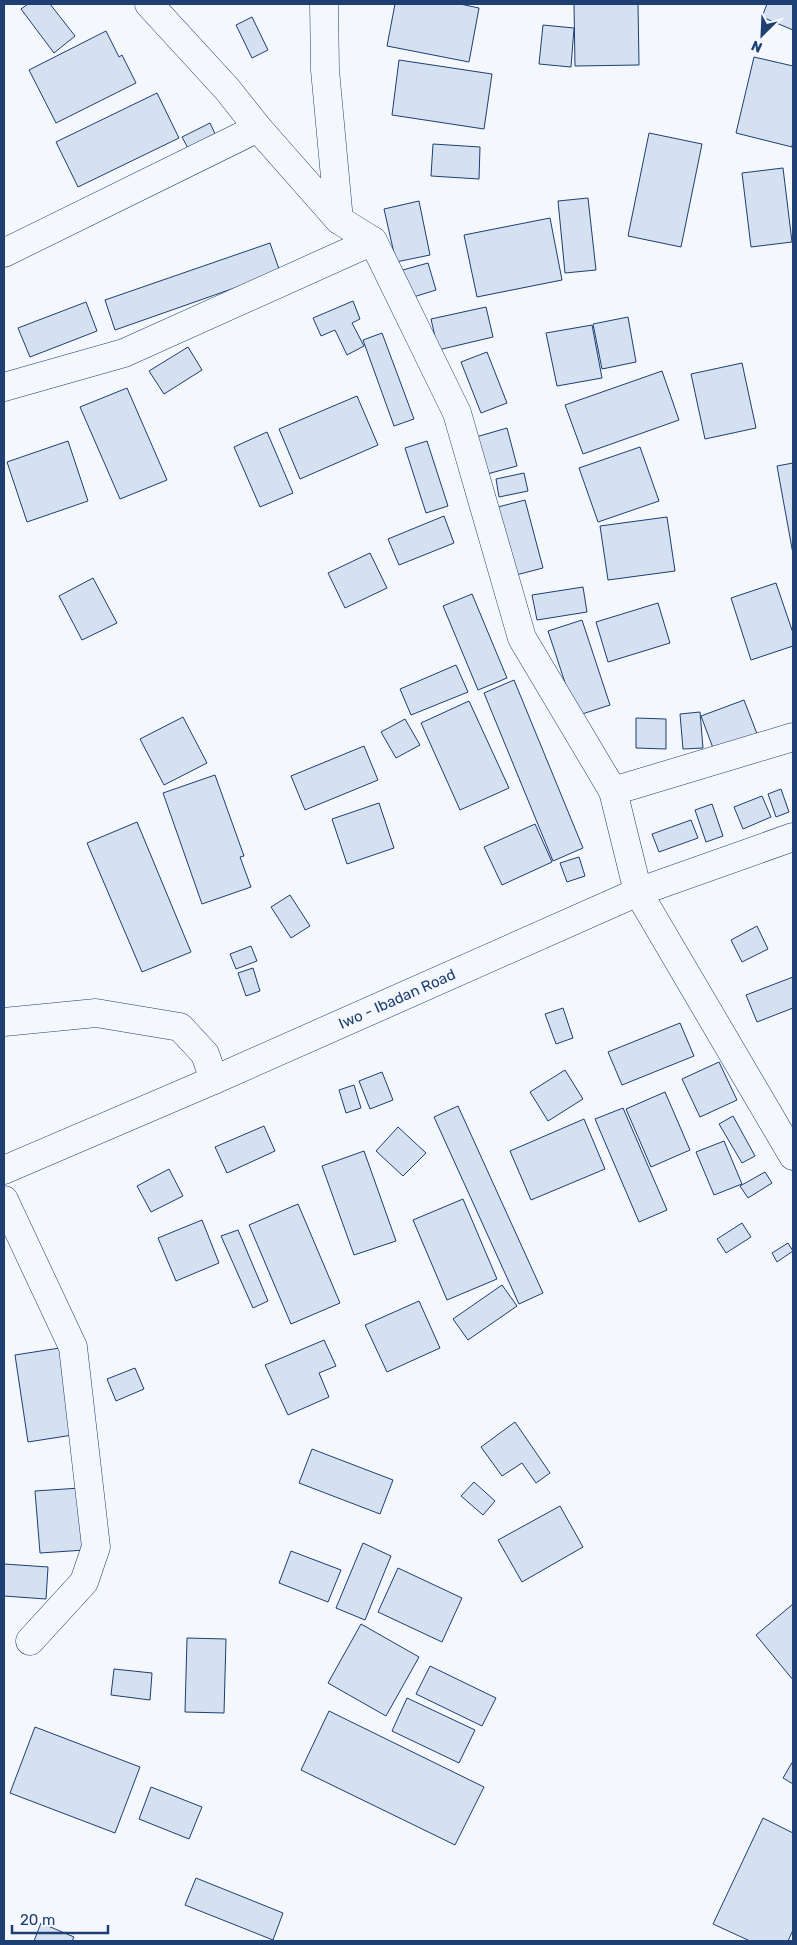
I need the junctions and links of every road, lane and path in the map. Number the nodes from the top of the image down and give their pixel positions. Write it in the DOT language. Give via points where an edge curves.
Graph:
graph roads {
  1 [pos="149,4"];
  2 [pos="324,4"];
  3 [pos="258,128"];
  4 [pos="339,220"];
  5 [pos="373,241"];
  6 [pos="4,253"];
  7 [pos="4,387"];
  8 [pos="793,737"];
  9 [pos="613,791"];
  10 [pos="793,837"];
  11 [pos="638,892"];
  12 [pos="4,1022"];
  13 [pos="214,1080"];
  14 [pos="793,1156"];
  15 [pos="4,1170"];
  16 [pos="4,1200"];
  17 [pos="30,1641"];
  1 -- 3 [label="street"];
  2 -- 4 [label="street" via="325,70"];
  3 -- 4 [label="street"];
  3 -- 6 [label="street"];
  4 -- 5 [label="street"];
  5 -- 7 [label="street" via="124,352"];
  5 -- 9 [label="street" via="457,413 522,638"];
  8 -- 9 [label="street"];
  9 -- 11 [label="street"];
  10 -- 11 [label="street, Iwo - Ibadan Road"];
  11 -- 13 [label="street, Iwo - Ibadan Road"];
  11 -- 14 [label="street"];
  12 -- 13 [label="street" via="96,1013 180,1026 205,1054"];
  13 -- 15 [label="street, Iwo - Ibadan Road"];
  16 -- 17 [label="street" via="73,1348 96,1547 84,1582"];
}
